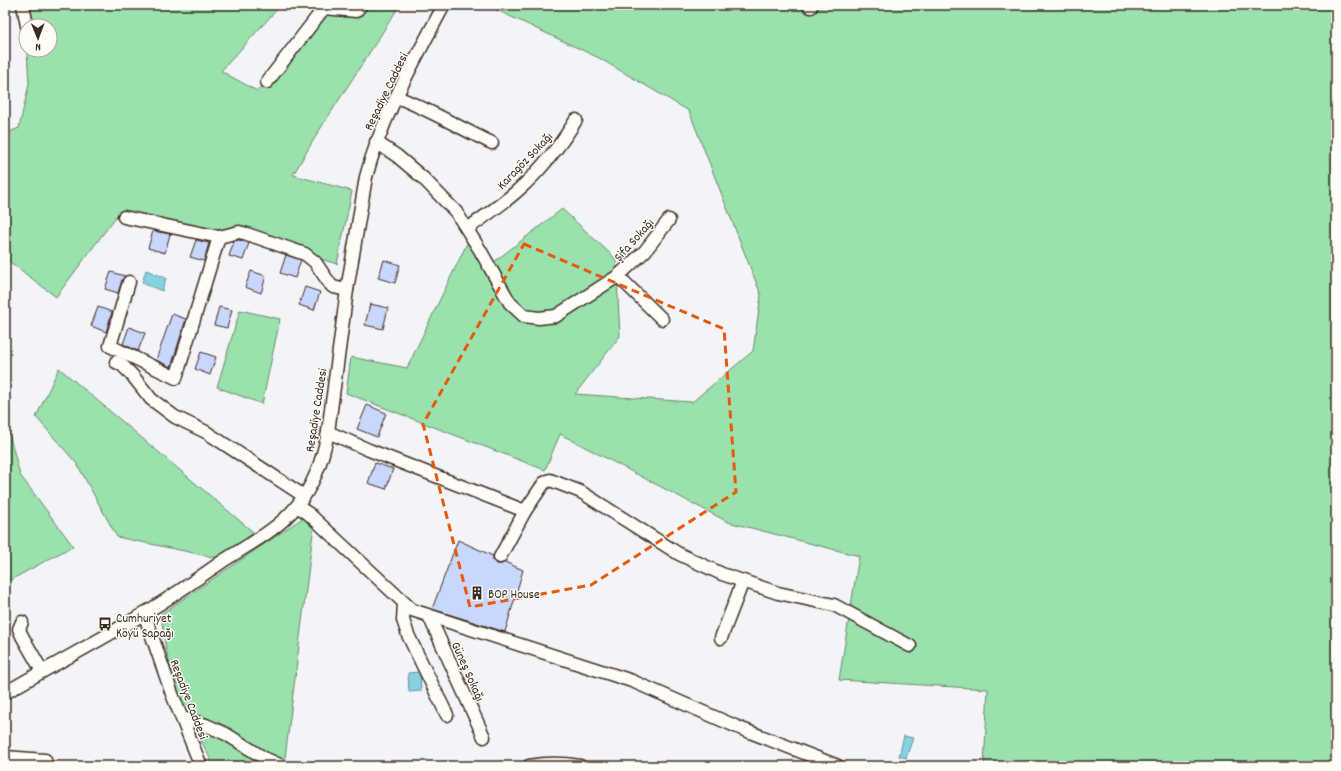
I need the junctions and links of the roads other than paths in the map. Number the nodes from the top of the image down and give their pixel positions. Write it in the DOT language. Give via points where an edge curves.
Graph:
graph roads {
  1 [pos="23,5"];
  2 [pos="361,5"];
  3 [pos="444,5"];
  4 [pos="25,18"];
  5 [pos="267,82"];
  6 [pos="397,97"];
  7 [pos="576,120"];
  8 [pos="376,142"];
  9 [pos="492,143"];
  10 [pos="124,217"];
  11 [pos="669,220"];
  12 [pos="467,229"];
  13 [pos="219,237"];
  14 [pos="618,276"];
  15 [pos="128,282"];
  16 [pos="347,290"];
  17 [pos="662,319"];
  18 [pos="116,362"];
  19 [pos="328,432"];
  20 [pos="304,496"];
  21 [pos="297,506"];
  22 [pos="525,510"];
  23 [pos="500,557"];
  24 [pos="743,581"];
  25 [pos="404,603"];
  26 [pos="144,613"];
  27 [pos="429,616"];
  28 [pos="22,622"];
  29 [pos="721,638"];
  30 [pos="910,646"];
  31 [pos="42,671"];
  32 [pos="5,693"];
  33 [pos="447,715"];
  34 [pos="182,718"];
  35 [pos="484,737"];
  36 [pos="5,757"];
  37 [pos="47,766"];
  38 [pos="201,766"];
  39 [pos="282,766"];
  40 [pos="529,766"];
  41 [pos="580,766"];
  42 [pos="838,766"];
  1 -- 4 [label="street"];
  2 -- 5 [label="street" via="356,11 324,8"];
  3 -- 6 [label="street, Reşadiye Caddesi"];
  6 -- 8 [label="street, Reşadiye Caddesi"];
  6 -- 9 [label="street"];
  7 -- 12 [label="street, Karagöz Sokağı" via="561,143 517,191"];
  8 -- 12 [label="street, Şifa Sokağı" via="423,178 456,212"];
  8 -- 16 [label="street, Reşadiye Caddesi" via="366,177"];
  10 -- 13 [label="street"];
  11 -- 14 [label="street, Şifa Sokağı" via="645,251"];
  12 -- 14 [label="street, Şifa Sokağı" via="510,303 524,316 556,316"];
  13 -- 15 [label="street" via="176,378 110,346"];
  13 -- 16 [label="street" via="239,232 305,254 315,262 333,287"];
  14 -- 17 [label="street"];
  16 -- 19 [label="street, Reşadiye Caddesi"];
  18 -- 20 [label="street" via="132,375 151,399 174,416 206,432"];
  19 -- 20 [label="street, Reşadiye Caddesi" via="319,468"];
  19 -- 22 [label="street"];
  20 -- 21 [label="street, Reşadiye Caddesi"];
  21 -- 25 [label="street" via="309,514"];
  21 -- 26 [label="street, Reşadiye Caddesi" via="277,525"];
  22 -- 23 [label="street"];
  22 -- 24 [label="street" via="544,483 555,481 581,492 679,554"];
  24 -- 29 [label="street"];
  24 -- 30 [label="street" via="778,593 834,605"];
  25 -- 27 [label="street" via="412,610"];
  25 -- 33 [label="street" via="403,620 408,635"];
  26 -- 31 [label="street"];
  26 -- 34 [label="street, Reşadiye Caddesi"];
  27 -- 35 [label="street, Güneş Sokağı"];
  27 -- 42 [label="street" via="632,681 742,729"];
  28 -- 31 [label="street" via="19,629"];
  31 -- 32 [label="street"];
  34 -- 38 [label="street, Reşadiye Caddesi"];
  34 -- 39 [label="street" via="206,724"];
  36 -- 37 [label="street" via="45,760"];
  40 -- 41 [label="street" via="563,763"];
}
